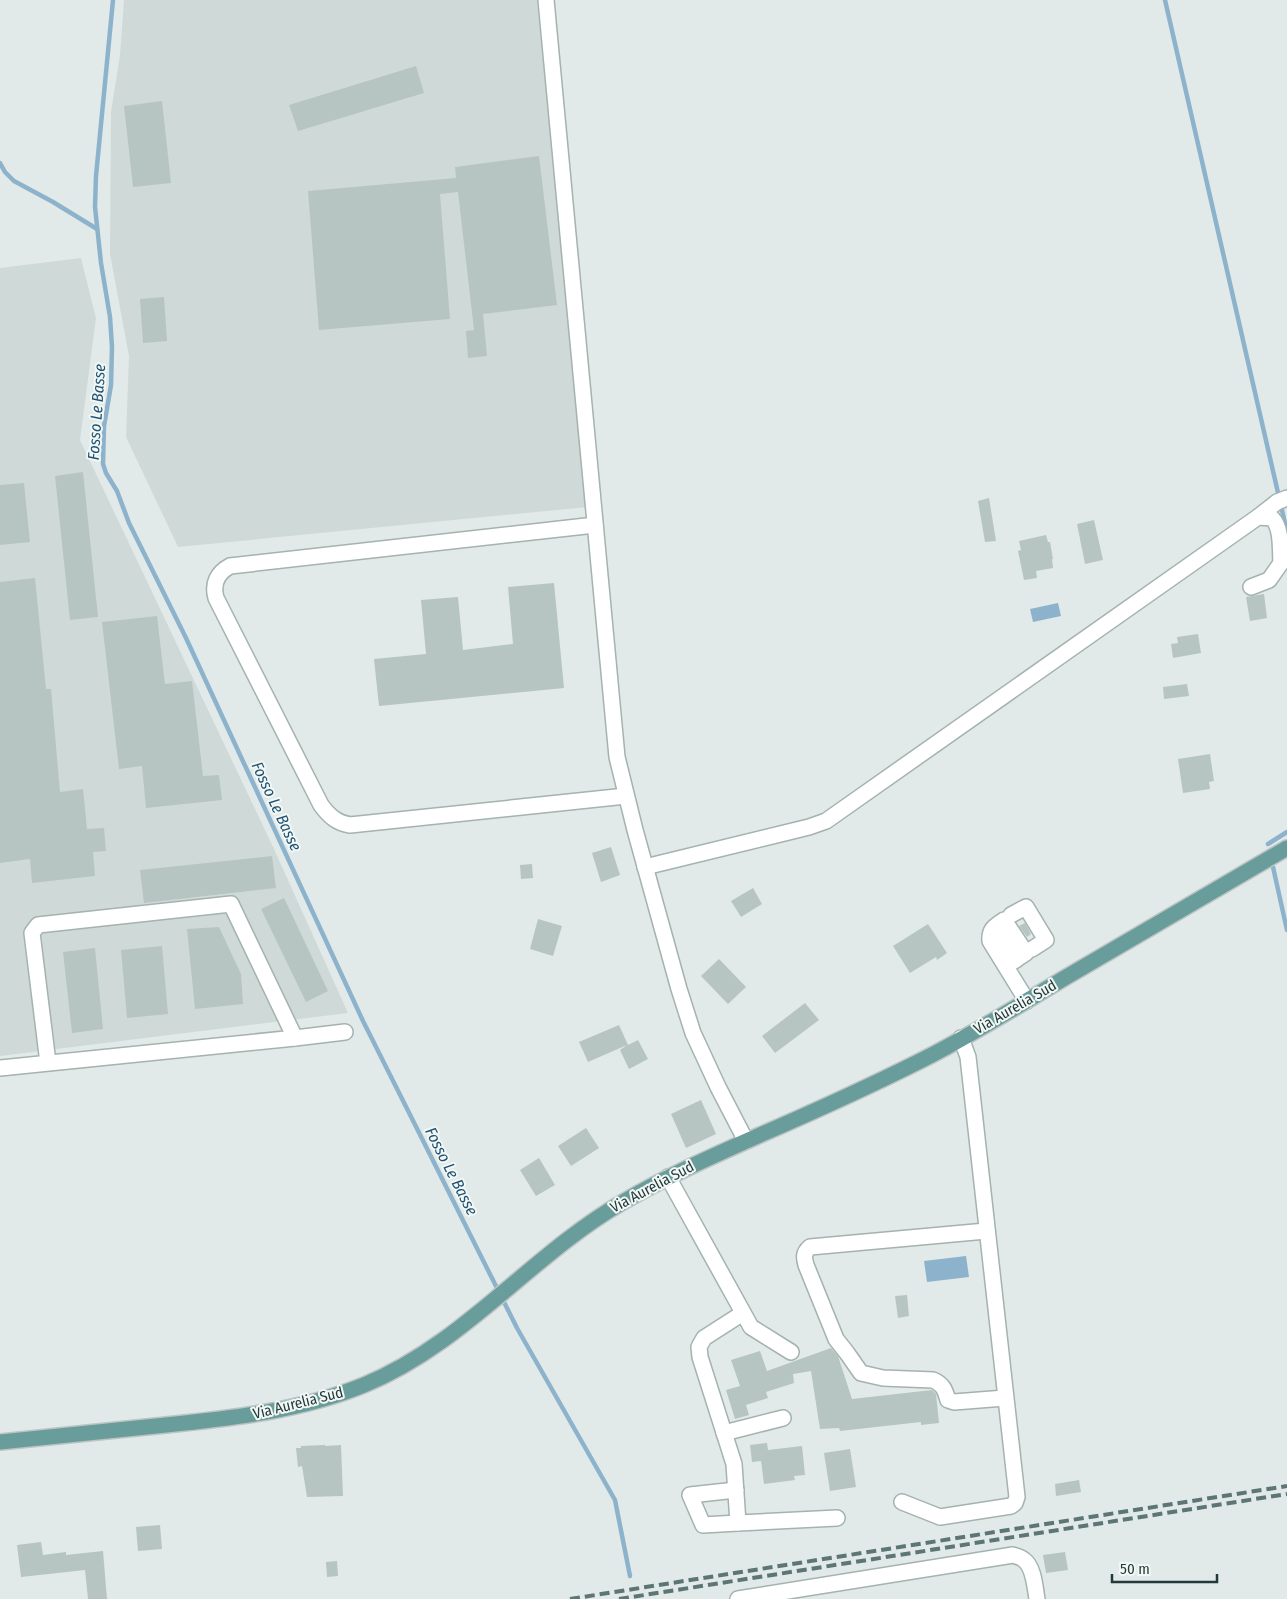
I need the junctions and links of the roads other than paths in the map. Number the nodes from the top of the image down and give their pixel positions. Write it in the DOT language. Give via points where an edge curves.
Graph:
graph roads {
  1 [pos="546,0"];
  2 [pos="1282,500"];
  3 [pos="1258,517"];
  4 [pos="595,525"];
  5 [pos="1251,587"];
  6 [pos="626,796"];
  7 [pos="1287,848"];
  8 [pos="645,867"];
  9 [pos="1003,921"];
  10 [pos="1020,957"];
  11 [pos="1027,1000"];
  12 [pos="345,1032"];
  13 [pos="295,1038"];
  14 [pos="961,1038"];
  15 [pos="48,1063"];
  16 [pos="0,1068"];
  17 [pos="746,1141"];
  18 [pos="668,1177"];
  19 [pos="986,1231"];
  20 [pos="743,1313"];
  21 [pos="791,1352"];
  22 [pos="1005,1398"];
  23 [pos="783,1418"];
  24 [pos="724,1433"];
  25 [pos="0,1442"];
  26 [pos="736,1490"];
  27 [pos="902,1502"];
  28 [pos="837,1518"];
  29 [pos="738,1523"];
  30 [pos="738,1599"];
  31 [pos="1037,1599"];
  1 -- 4 [label="street"];
  2 -- 3 [label="street"];
  3 -- 5 [label="street" via="1272,518 1276,522 1281,563 1269,580"];
  3 -- 8 [label="street" via="826,820 809,827"];
  4 -- 6 [label="street" via="617,757"];
  4 -- 6 [label="street" via="230,566 216,579 214,592 322,806 336,820 350,825"];
  6 -- 8 [label="street"];
  7 -- 11 [label="main road, Via Aurelia Sud"];
  8 -- 17 [label="street" via="693,1033"];
  9 -- 10 [label="street"];
  9 -- 10 [label="street" via="992,928 990,941"];
  9 -- 10 [label="street" via="1026,907 1046,940"];
  10 -- 11 [label="street"];
  11 -- 14 [label="main road, Via Aurelia Sud"];
  12 -- 13 [label="street"];
  13 -- 15 [label="street"];
  13 -- 15 [label="street" via="232,904 38,925 32,933"];
  14 -- 17 [label="main road, Via Aurelia Sud" via="920,1061"];
  14 -- 19 [label="street" via="968,1057"];
  15 -- 16 [label="street"];
  17 -- 18 [label="main road, Via Aurelia Sud"];
  18 -- 20 [label="street"];
  18 -- 25 [label="main road, Via Aurelia Sud" via="593,1219 437,1345 366,1384 320,1401 275,1411"];
  19 -- 22 [label="street"];
  19 -- 22 [label="street" via="810,1248 804,1257 836,1339 861,1373 883,1378 933,1380 940,1383 948,1400 954,1402"];
  20 -- 21 [label="street" via="751,1327"];
  20 -- 24 [label="street" via="704,1338 700,1347 700,1357"];
  22 -- 27 [label="street" via="1015,1503 940,1517"];
  23 -- 24 [label="street"];
  24 -- 26 [label="street" via="734,1464"];
  26 -- 29 [label="street"];
  26 -- 29 [label="street" via="690,1495 703,1525"];
  28 -- 29 [label="street"];
  30 -- 31 [label="street" via="1013,1555 1028,1563"];
}
